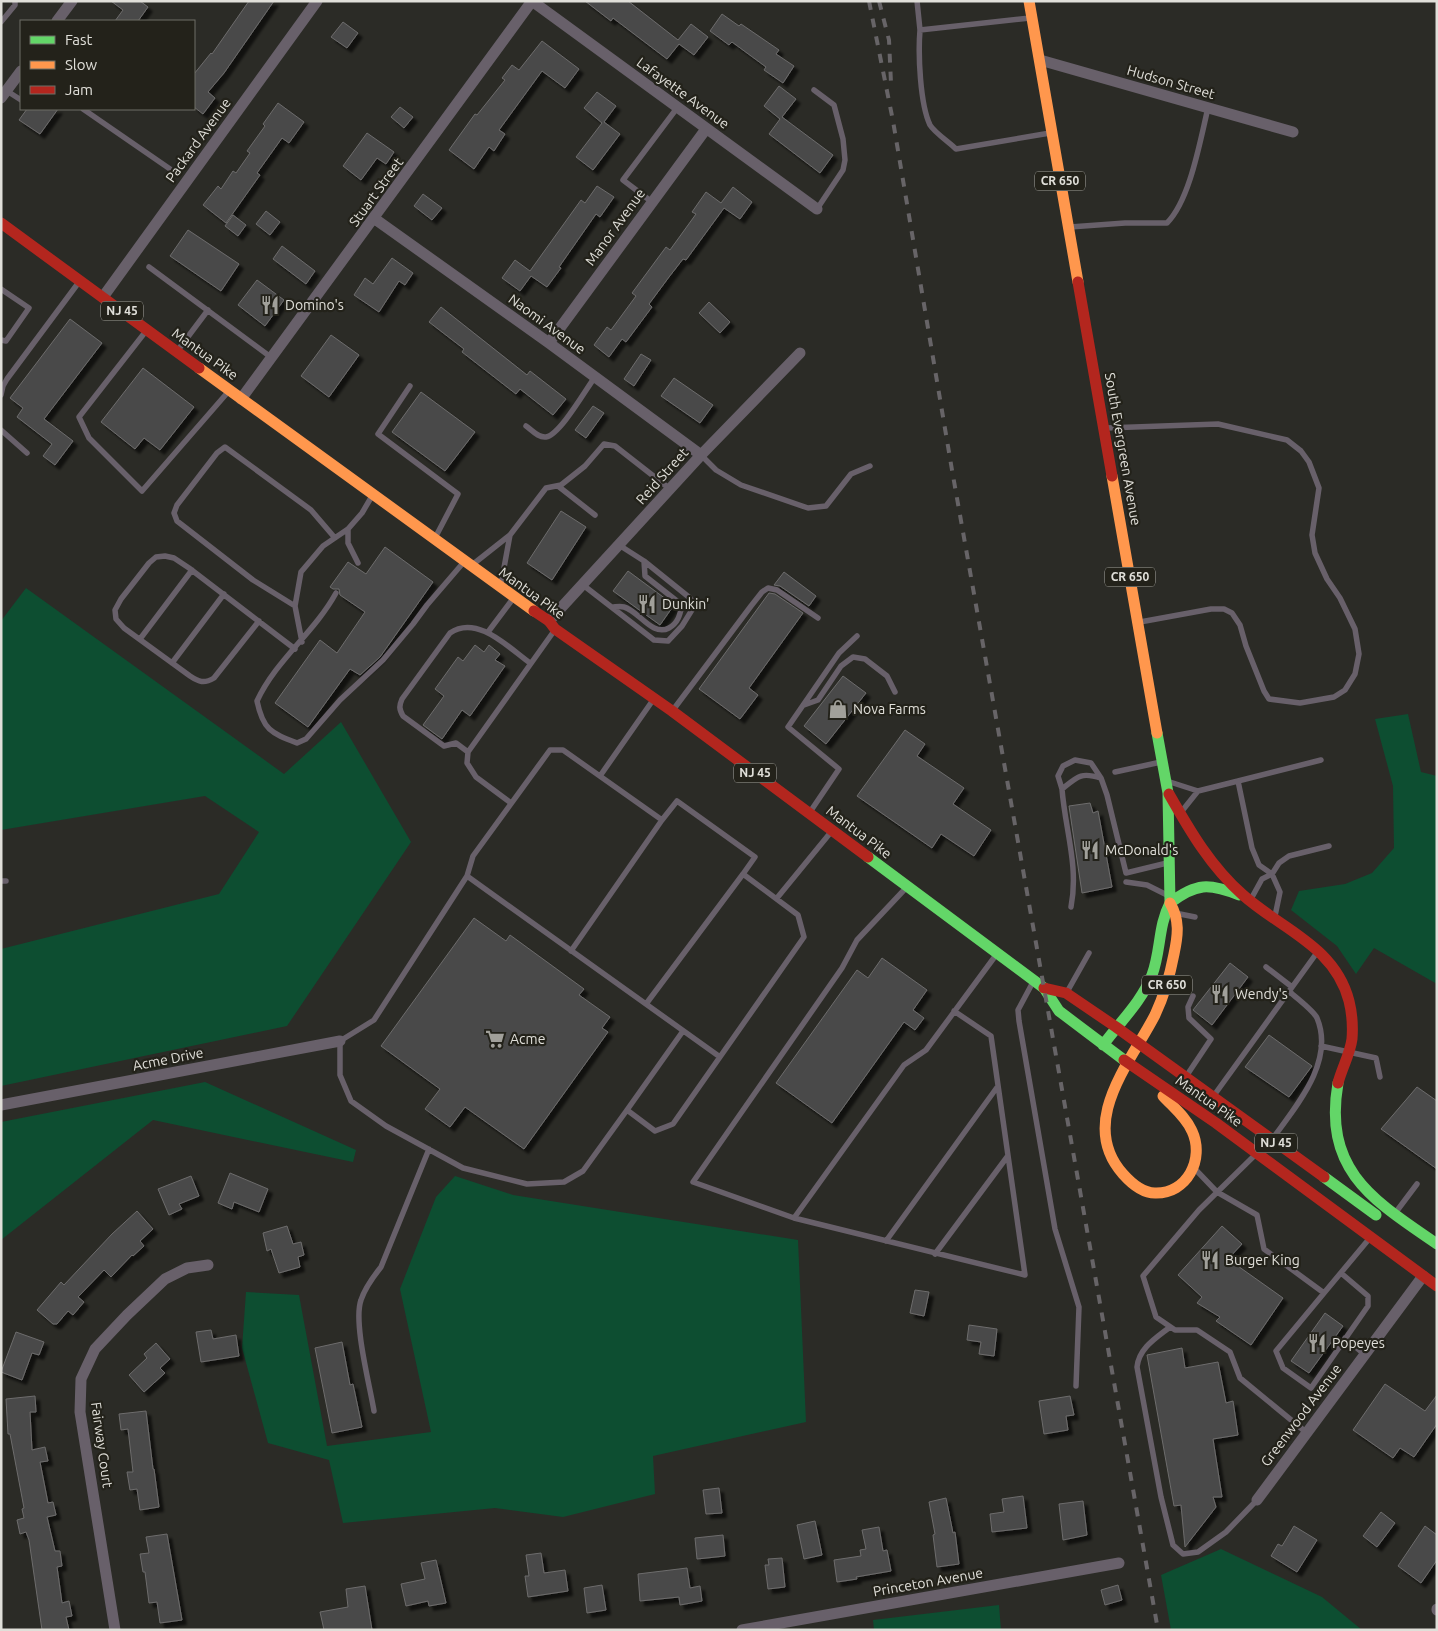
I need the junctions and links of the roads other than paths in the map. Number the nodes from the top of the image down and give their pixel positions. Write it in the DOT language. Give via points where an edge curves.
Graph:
graph roads {
  1 [pos="15,1"];
  2 [pos="72,1"];
  3 [pos="317,1"];
  4 [pos="532,1"];
  5 [pos="917,1"];
  6 [pos="1029,1"];
  7 [pos="1032,17"];
  8 [pos="58,20"];
  9 [pos="1,22"];
  10 [pos="920,30"];
  11 [pos="1040,60"];
  12 [pos="20,72"];
  13 [pos="814,90"];
  14 [pos="4,94"];
  15 [pos="20,100"];
  16 [pos="678,108"];
  17 [pos="1208,108"];
  18 [pos="84,110"];
  19 [pos="706,129"];
  20 [pos="1052,132"];
  21 [pos="1293,132"];
  22 [pos="170,169"];
  23 [pos="652,202"];
  24 [pos="817,209"];
  25 [pos="374,219"];
  26 [pos="1,223"];
  27 [pos="1068,227"];
  28 [pos="149,266"];
  29 [pos="80,280"];
  30 [pos="1,288"];
  31 [pos="103,297"];
  32 [pos="208,310"];
  33 [pos="147,329"];
  34 [pos="1,340"];
  35 [pos="549,343"];
  36 [pos="177,352"];
  37 [pos="800,353"];
  38 [pos="272,358"];
  39 [pos="594,377"];
  40 [pos="410,386"];
  41 [pos="230,390"];
  42 [pos="1,395"];
  43 [pos="241,399"];
  44 [pos="526,426"];
  45 [pos="1104,428"];
  46 [pos="1,430"];
  47 [pos="27,453"];
  48 [pos="701,455"];
  49 [pos="870,466"];
  50 [pos="558,486"];
  51 [pos="670,489"];
  52 [pos="373,495"];
  53 [pos="595,515"];
  54 [pos="348,529"];
  55 [pos="510,535"];
  56 [pos="335,538"];
  57 [pos="434,540"];
  58 [pos="619,544"];
  59 [pos="644,560"];
  60 [pos="358,563"];
  61 [pos="467,564"];
  62 [pos="192,570"];
  63 [pos="583,585"];
  64 [pos="500,588"];
  65 [pos="336,593"];
  66 [pos="224,594"];
  67 [pos="514,598"];
  68 [pos="295,606"];
  69 [pos="612,607"];
  70 [pos="818,618"];
  71 [pos="259,621"];
  72 [pos="1138,622"];
  73 [pos="552,625"];
  74 [pos="488,632"];
  75 [pos="857,636"];
  76 [pos="140,639"];
  77 [pos="302,642"];
  78 [pos="294,649"];
  79 [pos="172,663"];
  80 [pos="530,663"];
  81 [pos="895,692"];
  82 [pos="654,699"];
  83 [pos="803,705"];
  84 [pos="672,711"];
  85 [pos="468,752"];
  86 [pos="1321,760"];
  87 [pos="1163,762"];
  88 [pos="1114,772"];
  89 [pos="600,776"];
  90 [pos="1101,778"];
  91 [pos="1238,781"];
  92 [pos="1167,787"];
  93 [pos="1062,788"];
  94 [pos="1198,791"];
  95 [pos="511,803"];
  96 [pos="1180,813"];
  97 [pos="809,814"];
  98 [pos="662,820"];
  99 [pos="832,831"];
  100 [pos="1329,846"];
  101 [pos="1169,862"];
  102 [pos="743,874"];
  103 [pos="1272,874"];
  104 [pos="467,876"];
  105 [pos="1126,882"];
  106 [pos="907,886"];
  107 [pos="777,898"];
  108 [pos="1247,899"];
  109 [pos="1170,900"];
  110 [pos="1071,907"];
  111 [pos="1177,914"];
  112 [pos="1195,917"];
  113 [pos="1275,918"];
  114 [pos="1319,950"];
  115 [pos="571,951"];
  116 [pos="997,953"];
  117 [pos="1089,953"];
  118 [pos="1266,967"];
  119 [pos="1039,984"];
  120 [pos="1290,989"];
  121 [pos="1066,993"];
  122 [pos="1193,996"];
  123 [pos="646,1004"];
  124 [pos="954,1011"];
  125 [pos="1116,1027"];
  126 [pos="683,1031"];
  127 [pos="340,1041"];
  128 [pos="1138,1044"];
  129 [pos="1103,1045"];
  130 [pos="1321,1046"];
  131 [pos="1348,1052"];
  132 [pos="720,1057"];
  133 [pos="1126,1061"];
  134 [pos="1144,1075"];
  135 [pos="1185,1077"];
  136 [pos="1380,1077"];
  137 [pos="998,1086"];
  138 [pos="1213,1097"];
  139 [pos="1,1105"];
  140 [pos="627,1110"];
  141 [pos="1272,1140"];
  142 [pos="429,1149"];
  143 [pos="1256,1153"];
  144 [pos="1007,1157"];
  145 [pos="1194,1168"];
  146 [pos="1417,1184"];
  147 [pos="1217,1192"];
  148 [pos="1395,1213"];
  149 [pos="794,1218"];
  150 [pos="1371,1237"];
  151 [pos="886,1241"];
  152 [pos="1433,1248"];
  153 [pos="935,1254"];
  154 [pos="208,1265"];
  155 [pos="1341,1273"];
  156 [pos="1424,1276"];
  157 [pos="1437,1286"];
  158 [pos="1324,1293"];
  159 [pos="1170,1327"];
  160 [pos="1346,1338"];
  161 [pos="1365,1355"];
  162 [pos="1076,1386"];
  163 [pos="374,1411"];
  164 [pos="1306,1434"];
  165 [pos="1257,1500"];
  166 [pos="1119,1563"];
  167 [pos="115,1630"];
  168 [pos="742,1630"];
  1 -- 9 [label="lane"];
  2 -- 8 [label="street"];
  3 -- 31 [label="street, Packard Avenue"];
  4 -- 16 [label="street, Lafayette Avenue"];
  4 -- 25 [label="street, Stuart Street"];
  5 -- 10 [label="lane"];
  6 -- 7 [label="main road, South Evergreen Avenue / CR 650"];
  7 -- 10 [label="lane"];
  7 -- 11 [label="main road, South Evergreen Avenue / CR 650"];
  10 -- 20 [label="lane" via="918,52 931,127 956,148"];
  11 -- 17 [label="street, Hudson Street"];
  11 -- 20 [label="main road, South Evergreen Avenue / CR 650"];
  12 -- 14 [label="street"];
  13 -- 24 [label="lane" via="834,105 845,160 843,170"];
  14 -- 15 [label="lane"];
  16 -- 19 [label="street, Lafayette Avenue"];
  16 -- 23 [label="lane" via="623,180"];
  17 -- 21 [label="street, Hudson Street"];
  17 -- 27 [label="lane" via="1185,195 1176,215 1167,223"];
  18 -- 22 [label="lane"];
  19 -- 23 [label="street, Manor Avenue"];
  19 -- 24 [label="street, Lafayette Avenue"];
  20 -- 27 [label="main road, South Evergreen Avenue / CR 650"];
  23 -- 35 [label="street, Manor Avenue"];
  25 -- 35 [label="street, Naomi Avenue"];
  25 -- 38 [label="street, Stuart Street"];
  26 -- 29 [label="main road, Mantua Pike / NJ 45"];
  27 -- 45 [label="main road, South Evergreen Avenue / CR 650"];
  28 -- 32 [label="lane"];
  29 -- 31 [label="main road, Mantua Pike / NJ 45"];
  29 -- 42 [label="lane" via="7,379"];
  30 -- 34 [label="lane" via="29,308 6,341"];
  31 -- 33 [label="main road, Mantua Pike / NJ 45"];
  32 -- 36 [label="lane"];
  32 -- 38 [label="lane"];
  33 -- 36 [label="main road, Mantua Pike / NJ 45"];
  33 -- 41 [label="lane" via="79,417 89,438 142,491"];
  35 -- 39 [label="street, Naomi Avenue"];
  36 -- 41 [label="main road, Mantua Pike / NJ 45"];
  37 -- 48 [label="street, Reid Street"];
  38 -- 43 [label="street, Stuart Street"];
  39 -- 44 [label="lane" via="558,429 548,437 540,437"];
  39 -- 48 [label="street, Naomi Avenue"];
  40 -- 57 [label="lane" via="378,434 458,494"];
  41 -- 43 [label="main road, Mantua Pike / NJ 45"];
  43 -- 52 [label="main road, Mantua Pike / NJ 45"];
  45 -- 72 [label="main road, South Evergreen Avenue / CR 650"];
  45 -- 72 [label="lane" via="1218,424 1288,440 1301,451 1310,462 1320,488 1312,535 1315,553 1355,629 1359,654 1354,674 1345,690 1334,697 1286,702 1269,699 1264,691 1240,625 1232,613 1211,609"];
  46 -- 47 [label="lane"];
  48 -- 49 [label="lane" via="716,470 741,485 808,508 826,506 851,474"];
  48 -- 51 [label="street, Reid Street"];
  50 -- 51 [label="lane" via="585,466 604,444 615,446"];
  50 -- 53 [label="lane"];
  50 -- 55 [label="lane" via="546,488"];
  51 -- 58 [label="street, Reid Street"];
  52 -- 54 [label="lane"];
  52 -- 57 [label="main road, Mantua Pike / NJ 45"];
  54 -- 56 [label="lane"];
  54 -- 60 [label="lane" via="348,543"];
  55 -- 61 [label="lane"];
  55 -- 64 [label="lane"];
  56 -- 68 [label="lane" via="323,546 301,572"];
  56 -- 68 [label="lane" via="311,510 225,447 176,505 177,521 253,580"];
  57 -- 61 [label="main road, Mantua Pike / NJ 45"];
  58 -- 59 [label="lane"];
  58 -- 63 [label="street, Reid Street"];
  59 -- 69 [label="lane" via="645,576 682,605 680,616 673,626 656,629 625,607"];
  59 -- 69 [label="lane" via="690,598 694,605 682,626 668,641 654,640"];
  61 -- 64 [label="main road, Mantua Pike / NJ 45"];
  61 -- 78 [label="lane" via="375,668 340,700 306,739 297,743 266,728 257,702 282,661"];
  62 -- 66 [label="lane"];
  62 -- 76 [label="lane"];
  62 -- 76 [label="lane" via="174,558 156,557 121,598 115,610 116,619"];
  63 -- 69 [label="lane"];
  63 -- 73 [label="street, Reid Street"];
  64 -- 67 [label="main road, Mantua Pike / NJ 45"];
  65 -- 77 [label="lane"];
  66 -- 71 [label="lane"];
  66 -- 79 [label="lane"];
  67 -- 73 [label="main road, Mantua Pike / NJ 45"];
  67 -- 74 [label="lane"];
  68 -- 77 [label="lane"];
  70 -- 84 [label="lane" via="777,590 768,588"];
  71 -- 78 [label="lane"];
  71 -- 79 [label="lane" via="214,678 206,682 198,681"];
  72 -- 87 [label="main road, South Evergreen Avenue / CR 650"];
  73 -- 80 [label="lane"];
  73 -- 82 [label="main road, Mantua Pike / NJ 45"];
  74 -- 80 [label="lane"];
  74 -- 85 [label="lane" via="467,626 450,633 399,704 402,716 444,746 456,743"];
  75 -- 83 [label="lane" via="839,652"];
  76 -- 79 [label="lane"];
  77 -- 78 [label="lane"];
  80 -- 85 [label="lane"];
  81 -- 83 [label="lane" via="887,676 865,659 853,657 841,666 818,700"];
  82 -- 84 [label="main road, Mantua Pike / NJ 45"];
  82 -- 89 [label="lane"];
  83 -- 97 [label="lane" via="788,726 839,769"];
  84 -- 97 [label="main road, Mantua Pike / NJ 45"];
  85 -- 95 [label="lane" via="467,763 476,777"];
  86 -- 91 [label="lane"];
  87 -- 88 [label="lane"];
  87 -- 92 [label="main road, South Evergreen Avenue / CR 650"];
  89 -- 95 [label="lane" via="563,750 550,750"];
  89 -- 98 [label="lane"];
  90 -- 93 [label="lane" via="1086,774"];
  90 -- 93 [label="lane" via="1091,763 1075,760 1063,766 1058,776"];
  90 -- 101 [label="lane" via="1126,874"];
  91 -- 94 [label="lane"];
  91 -- 103 [label="lane" via="1252,848 1259,865"];
  92 -- 94 [label="lane"];
  92 -- 96 [label="main road"];
  92 -- 101 [label="main road, South Evergreen Avenue / CR 650"];
  93 -- 110 [label="lane" via="1074,868 1075,890"];
  94 -- 96 [label="lane"];
  95 -- 104 [label="lane" via="473,856"];
  96 -- 108 [label="main road" via="1199,847"];
  97 -- 99 [label="main road, Mantua Pike / NJ 45"];
  98 -- 102 [label="lane" via="677,801 755,857"];
  98 -- 115 [label="lane"];
  99 -- 106 [label="main road, Mantua Pike / NJ 45"];
  99 -- 107 [label="lane"];
  100 -- 103 [label="lane" via="1289,856"];
  101 -- 109 [label="main road, South Evergreen Avenue / CR 650"];
  102 -- 107 [label="lane"];
  102 -- 123 [label="lane"];
  103 -- 108 [label="lane" via="1262,879"];
  103 -- 113 [label="lane" via="1280,892"];
  104 -- 115 [label="lane"];
  104 -- 127 [label="lane" via="374,1020"];
  105 -- 109 [label="lane" via="1146,885"];
  106 -- 116 [label="main road, Mantua Pike / NJ 45"];
  106 -- 149 [label="lane" via="857,940 842,968 693,1182"];
  107 -- 132 [label="lane" via="798,915 804,937"];
  108 -- 109 [label="main road" via="1218,886 1208,886 1189,890"];
  108 -- 113 [label="main road"];
  109 -- 111 [label="main road"];
  109 -- 125 [label="main road, South Evergreen Avenue / CR 650" via="1164,913 1151,977"];
  111 -- 112 [label="lane"];
  111 -- 128 [label="main road, CR 650" via="1175,947 1167,986 1159,1008"];
  113 -- 114 [label="main road"];
  114 -- 120 [label="lane"];
  114 -- 131 [label="main road" via="1344,985 1352,1018"];
  115 -- 123 [label="lane"];
  116 -- 119 [label="main road, Mantua Pike / NJ 45"];
  116 -- 124 [label="lane"];
  117 -- 121 [label="lane"];
  118 -- 120 [label="lane"];
  119 -- 121 [label="main road, Mantua Pike / NJ 45"];
  119 -- 129 [label="main road, Mantua Pike / NJ 45" via="1059,1011"];
  119 -- 162 [label="lane" via="1018,1010 1055,1228 1079,1307"];
  120 -- 130 [label="lane" via="1316,1016"];
  120 -- 138 [label="lane"];
  121 -- 125 [label="main road, Mantua Pike / NJ 45"];
  122 -- 135 [label="lane" via="1188,1007 1189,1018 1211,1039"];
  123 -- 126 [label="lane"];
  124 -- 137 [label="lane" via="991,1036"];
  124 -- 149 [label="lane" via="926,1050 904,1065"];
  125 -- 128 [label="main road, Mantua Pike / NJ 45"];
  125 -- 129 [label="main road, South Evergreen Avenue / CR 650"];
  126 -- 132 [label="lane"];
  126 -- 140 [label="lane"];
  127 -- 139 [label="street, Acme Drive"];
  127 -- 142 [label="lane" via="340,1075 351,1101 386,1126"];
  128 -- 133 [label="main road, CR 650"];
  128 -- 135 [label="main road, Mantua Pike / NJ 45"];
  129 -- 133 [label="main road, Mantua Pike / NJ 45"];
  130 -- 131 [label="lane"];
  130 -- 141 [label="lane" via="1318,1067 1301,1100"];
  131 -- 136 [label="lane" via="1376,1058"];
  131 -- 148 [label="main road" via="1337,1089 1336,1123 1340,1150 1348,1170 1365,1191"];
  132 -- 140 [label="lane" via="673,1124 655,1131"];
  133 -- 134 [label="main road, Mantua Pike / NJ 45"];
  133 -- 145 [label="main road" via="1112,1092 1106,1117 1109,1149 1118,1168 1138,1188 1157,1194 1179,1186"];
  134 -- 143 [label="main road, Mantua Pike / NJ 45"];
  134 -- 145 [label="main road" via="1192,1130 1197,1147"];
  135 -- 138 [label="main road, Mantua Pike / NJ 45"];
  137 -- 144 [label="lane"];
  137 -- 151 [label="lane"];
  138 -- 141 [label="main road, Mantua Pike / NJ 45"];
  140 -- 142 [label="lane" via="583,1171 564,1182 527,1184 463,1168"];
  141 -- 152 [label="main road, Mantua Pike / NJ 45"];
  142 -- 163 [label="lane" via="381,1267 360,1302 358,1322"];
  143 -- 147 [label="lane"];
  143 -- 150 [label="main road, Mantua Pike / NJ 45"];
  144 -- 153 [label="lane"];
  144 -- 153 [label="lane" via="1025,1275"];
  145 -- 147 [label="lane"];
  146 -- 148 [label="lane"];
  147 -- 158 [label="lane" via="1256,1215 1264,1249"];
  147 -- 159 [label="lane" via="1143,1276 1156,1317"];
  148 -- 152 [label="main road"];
  149 -- 151 [label="lane"];
  150 -- 155 [label="lane"];
  150 -- 156 [label="main road, Mantua Pike / NJ 45"];
  151 -- 153 [label="lane"];
  154 -- 167 [label="street, Fairway Court" via="187,1268 165,1279 95,1349 81,1379 80,1412"];
  155 -- 158 [label="lane"];
  155 -- 160 [label="lane" via="1368,1296 1368,1306"];
  156 -- 157 [label="main road, Mantua Pike / NJ 45"];
  156 -- 161 [label="street, Greenwood Avenue"];
  158 -- 160 [label="lane" via="1276,1351 1283,1368 1311,1388"];
  159 -- 164 [label="lane" via="1197,1330 1230,1352 1240,1378"];
  159 -- 165 [label="lane" via="1144,1349 1137,1367 1172,1545 1183,1554 1198,1552 1226,1532"];
  160 -- 161 [label="lane"];
  161 -- 164 [label="street, Greenwood Avenue"];
  164 -- 165 [label="street, Greenwood Avenue"];
  166 -- 168 [label="street, Princeton Avenue"];
}
